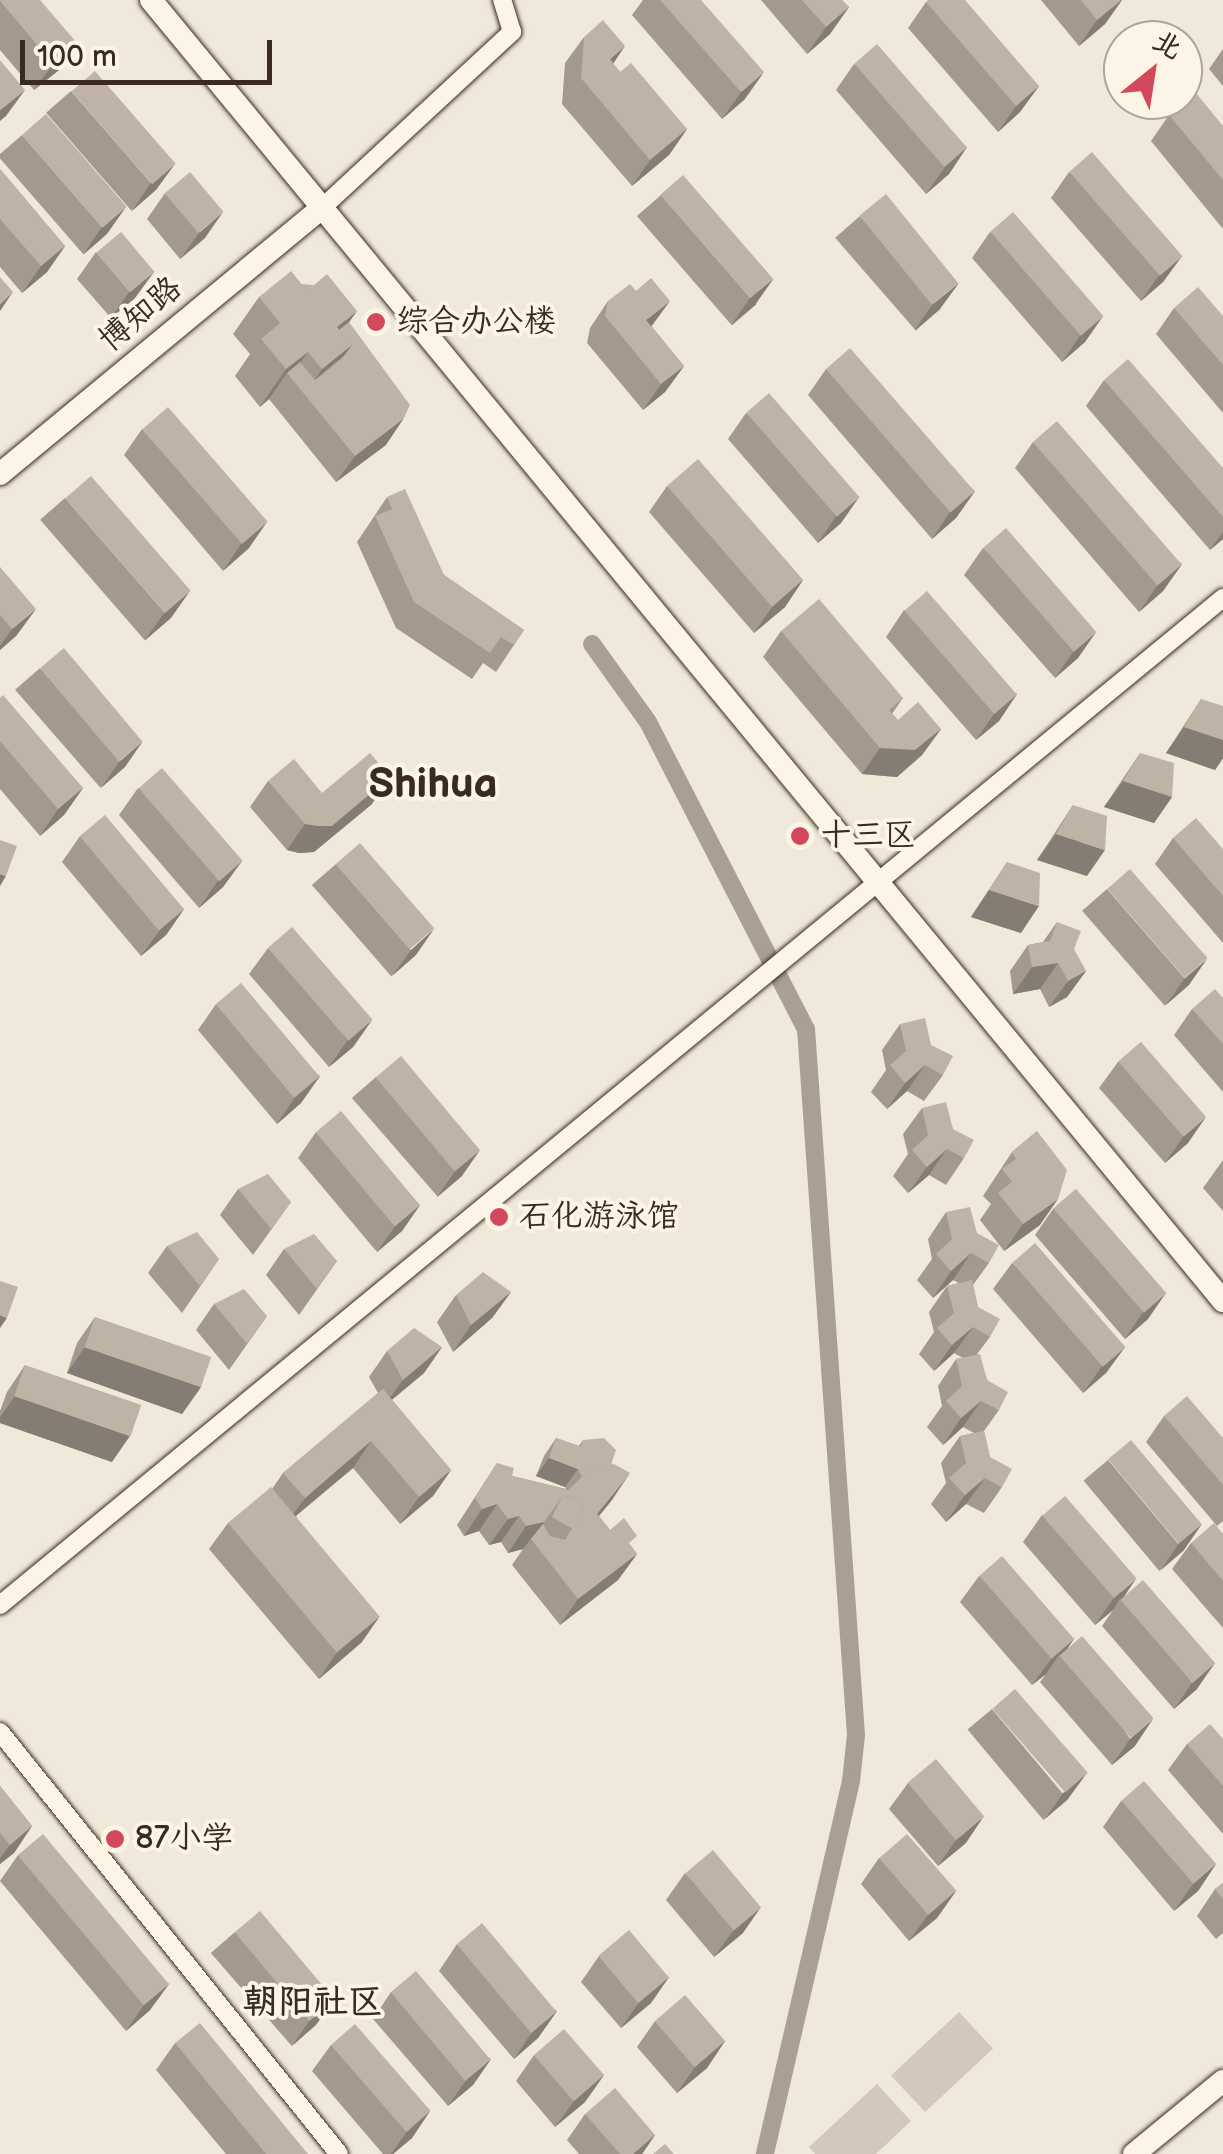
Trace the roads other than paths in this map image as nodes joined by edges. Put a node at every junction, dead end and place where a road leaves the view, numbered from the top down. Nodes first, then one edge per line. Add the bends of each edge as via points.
1 (151, 0) edge
2 (502, 0) edge
3 (323, 207) junction
4 (0, 474) edge
5 (1223, 598) edge
6 (879, 883) junction
7 (1223, 1302) edge
8 (0, 1604) edge
9 (0, 1732) edge
10 (1223, 2081) edge
11 (338, 2154) edge
12 (1134, 2154) edge

1 - 3 street
2 - 3 street via 512,32
3 - 4 street, 博知路
3 - 6 street
5 - 6 street
6 - 7 street
6 - 8 street via 399,1270
9 - 11 street
10 - 12 street

